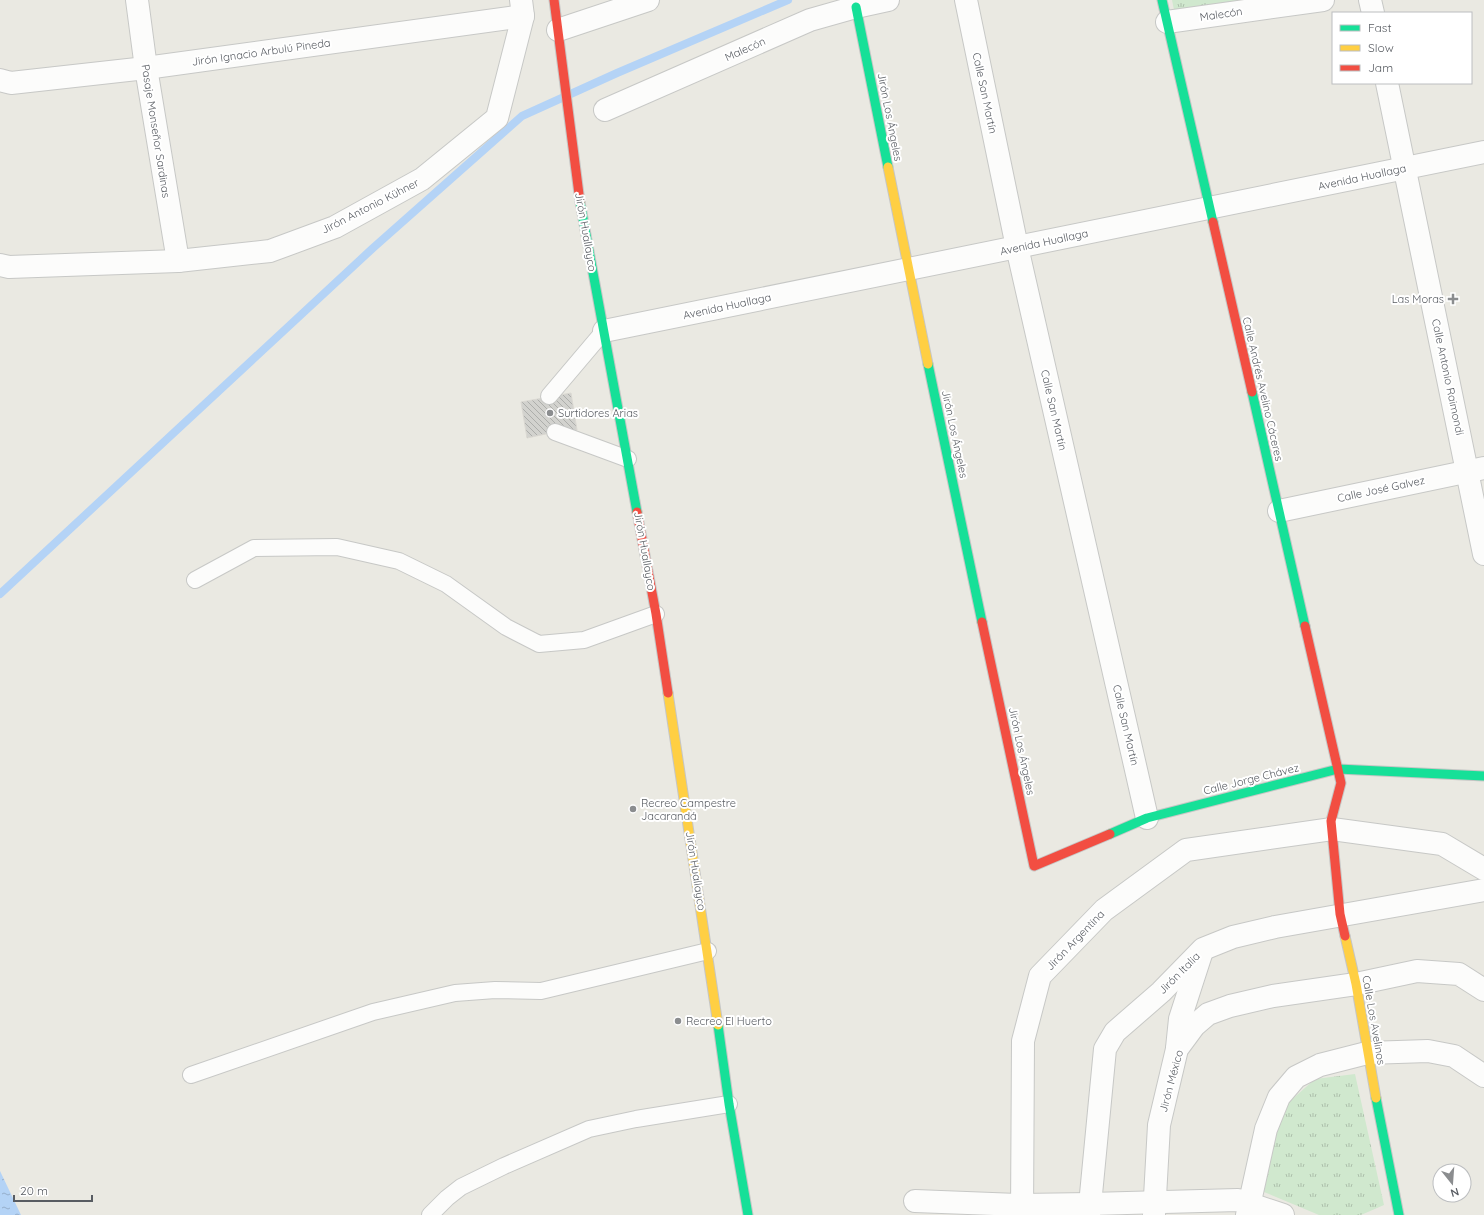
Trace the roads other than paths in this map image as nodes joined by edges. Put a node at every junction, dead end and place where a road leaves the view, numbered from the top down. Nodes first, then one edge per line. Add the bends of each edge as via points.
1 (137, 0) edge
2 (554, 0) edge
3 (648, 0) edge
4 (888, 0) edge
5 (966, 0) edge
6 (1162, 0) edge
7 (1323, 0) edge
8 (1370, 0) edge
9 (856, 7) junction
10 (522, 8) edge
11 (1373, 12) edge
12 (1167, 22) junction
13 (559, 38) junction
14 (146, 68) junction
15 (0, 80) edge
16 (1387, 84) edge
17 (605, 110) dead end
18 (1484, 152) edge
19 (1405, 168) junction
20 (1209, 208) junction
21 (1017, 247) junction
22 (178, 261) junction
23 (0, 265) edge
24 (908, 269) junction
25 (604, 331) junction
26 (549, 396) dead end
27 (555, 432) dead end
28 (628, 459) junction
29 (1476, 470) edge
30 (1279, 511) junction
31 (1484, 554) edge
32 (195, 580) dead end
33 (656, 614) junction
34 (1338, 769) junction
35 (1484, 776) edge
36 (1147, 818) junction
37 (1331, 825) junction
38 (1034, 866) joint
39 (1484, 869) edge
40 (1484, 890) edge
41 (1340, 914) junction
42 (1203, 949) junction
43 (708, 951) junction
44 (1356, 984) junction
45 (1484, 989) edge
46 (1177, 1049) junction
47 (1367, 1053) junction
48 (191, 1075) dead end
49 (1484, 1076) edge
50 (728, 1104) junction
51 (915, 1201) dead end
52 (1154, 1209) edge
53 (1021, 1210) edge
54 (1090, 1210) edge
55 (1249, 1210) edge
56 (430, 1215) edge
57 (748, 1215) edge
58 (1283, 1215) edge
59 (1399, 1215) edge

1 - 14 street, Pasaje Monseñor Sardinas
2 - 13 street, Jirón Huallayco
3 - 13 street
4 - 9 street, Malecón
5 - 21 street, Calle San Martín
6 - 12 street, Calle Andrés Avelino Cáceres
7 - 12 street, Malecón
8 - 11 street
9 - 17 street, Malecón via 810,20
9 - 24 street, Jirón Los Ángeles
10 - 14 street, Jirón Ignacio Arbulú Pineda
10 - 22 street, Jirón Antonio Kühner via 497,118 422,178 335,227 270,251
12 - 20 street, Calle Andrés Avelino Cáceres
13 - 25 street, Jirón Huallayco via 581,207
14 - 15 street, Jirón Ignacio Arbulú Pineda via 11,83
14 - 22 street, Pasaje Monseñor Sardinas
16 - 19 street, Calle Antonio Raimondi
18 - 19 street, Avenida Huallaga
19 - 20 street, Avenida Huallaga
19 - 29 street, Calle Antonio Raimondi
20 - 21 street, Avenida Huallaga
20 - 30 street, Calle Andrés Avelino Cáceres
21 - 24 street, Avenida Huallaga
21 - 36 street, Calle San Martín
22 - 23 street, Jirón Antonio Kühner via 9,267
24 - 25 street, Avenida Huallaga
24 - 38 street, Jirón Los Ángeles
25 - 26 lane
25 - 28 street, Jirón Huallayco
27 - 28 lane
28 - 33 street, Jirón Huallayco
29 - 30 street, Calle José Galvez
29 - 31 street, Calle Antonio Raimondi
30 - 34 street, Calle Andrés Avelino Cáceres
32 - 33 lane via 254,548 337,547 399,561 446,584 506,627 539,644 584,640
33 - 43 street, Jirón Huallayco
34 - 35 street, Calle Jorge Chávez
34 - 36 street, Calle Jorge Chávez
34 - 37 street, Calle Andrés Avelino Cáceres via 1341,783
36 - 38 street, Calle Jorge Chávez
37 - 39 street, Jirón Argentina via 1442,844
37 - 41 street, Calle Los Avelinos
37 - 53 street, Jirón Argentina via 1186,850 1104,910 1040,976 1023,1041
40 - 41 street, Jirón Italia
41 - 42 street, Jirón Italia via 1233,937
41 - 44 street, Calle Los Avelinos
42 - 46 street via 1180,1019
42 - 54 street, Jirón Italia via 1161,992 1115,1032 1105,1048
43 - 48 lane via 541,990 455,992 374,1012
43 - 50 street, Jirón Huallayco
44 - 45 street, Jirón México via 1417,971 1459,974
44 - 46 street, Jirón México via 1273,996 1230,1006 1208,1014 1194,1026
44 - 47 street, Calle Los Avelinos
46 - 52 street, Jirón México via 1159,1125
47 - 49 street via 1428,1051 1454,1056
47 - 55 street via 1320,1065 1296,1077 1279,1097 1266,1129
47 - 59 street, Calle Los Avelinos
50 - 56 lane via 589,1129 461,1187
50 - 57 street, Jirón Huallayco
51 - 53 street
52 - 54 street
52 - 55 street via 1238,1200
53 - 54 street
55 - 58 street

